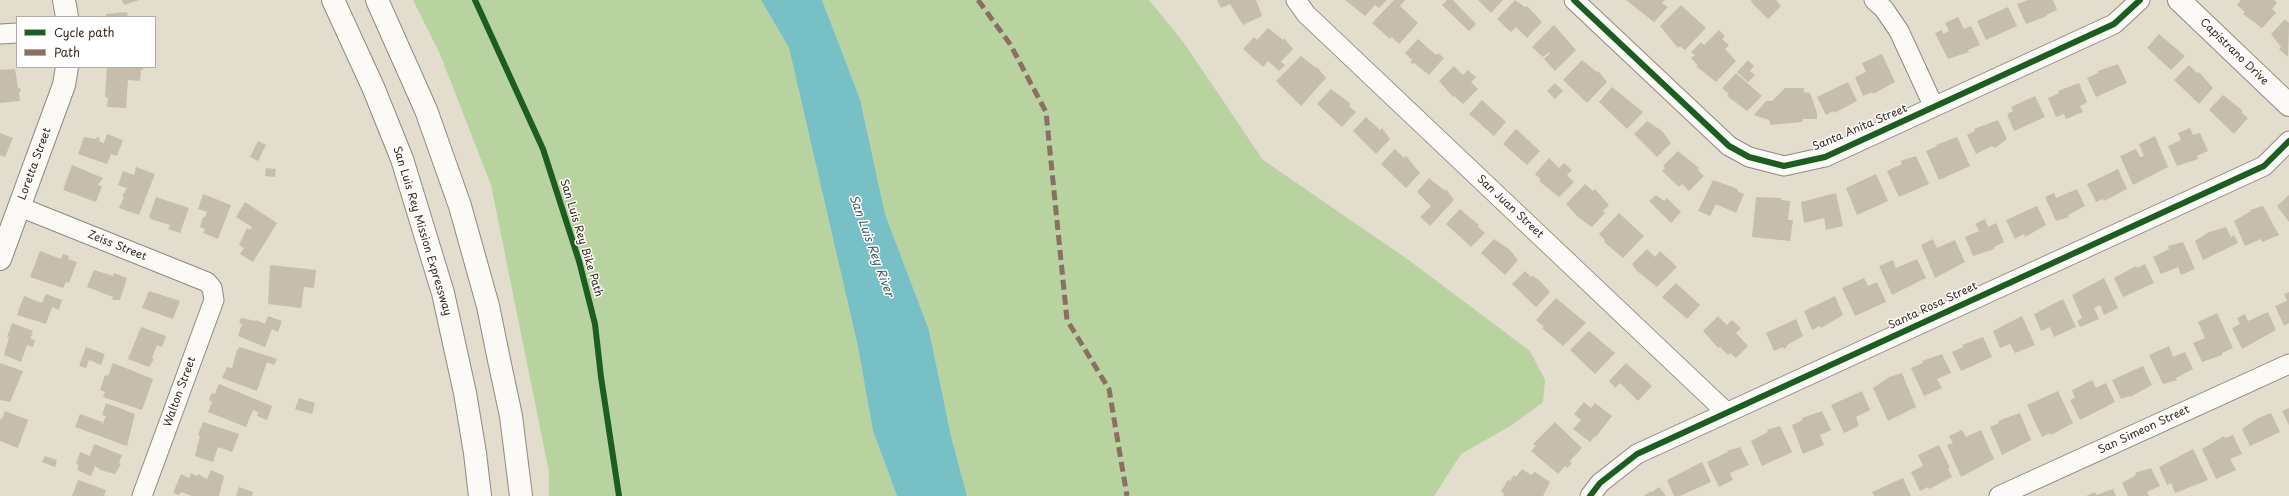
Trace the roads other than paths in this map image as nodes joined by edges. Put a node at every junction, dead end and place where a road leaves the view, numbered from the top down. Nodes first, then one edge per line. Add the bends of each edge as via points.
1 (64, 0) edge
2 (333, 0) edge
3 (378, 0) edge
4 (1296, 0) edge
5 (1574, 0) edge
6 (1874, 0) edge
7 (2140, 0) edge
8 (2179, 0) edge
9 (67, 16) edge
10 (16, 33) edge
11 (0, 34) edge
12 (67, 68) edge
13 (2289, 105) edge
14 (1934, 108) junction
15 (2289, 141) edge
16 (20, 207) junction
17 (0, 259) edge
18 (212, 288) joint
19 (2289, 364) edge
20 (1726, 412) junction
21 (142, 496) edge
22 (480, 496) edge
23 (521, 496) edge
24 (1590, 496) edge
25 (2000, 496) edge

1 - 9 main road
2 - 22 main road, San Luis Rey Mission Expressway via 373,87 402,159 443,293 465,393
3 - 23 main road via 426,110 460,206 496,344 511,416
4 - 20 street, San Juan Street via 1306,14
5 - 14 street, Santa Anita Street via 1729,146 1749,157 1784,166 1824,156
6 - 14 street via 1884,9 1899,31
7 - 14 street, Santa Anita Street via 2114,24
8 - 13 main road, Capistrano Drive
10 - 11 street
12 - 16 main road, Loretta Street via 64,85
15 - 20 street, Santa Rosa Street via 2264,166
16 - 17 main road, Loretta Street
16 - 18 street, Zeiss Street via 207,282
18 - 21 street, Walton Street via 214,300
19 - 25 street, San Simeon Street
20 - 24 street, Santa Rosa Street via 1637,454 1600,483

